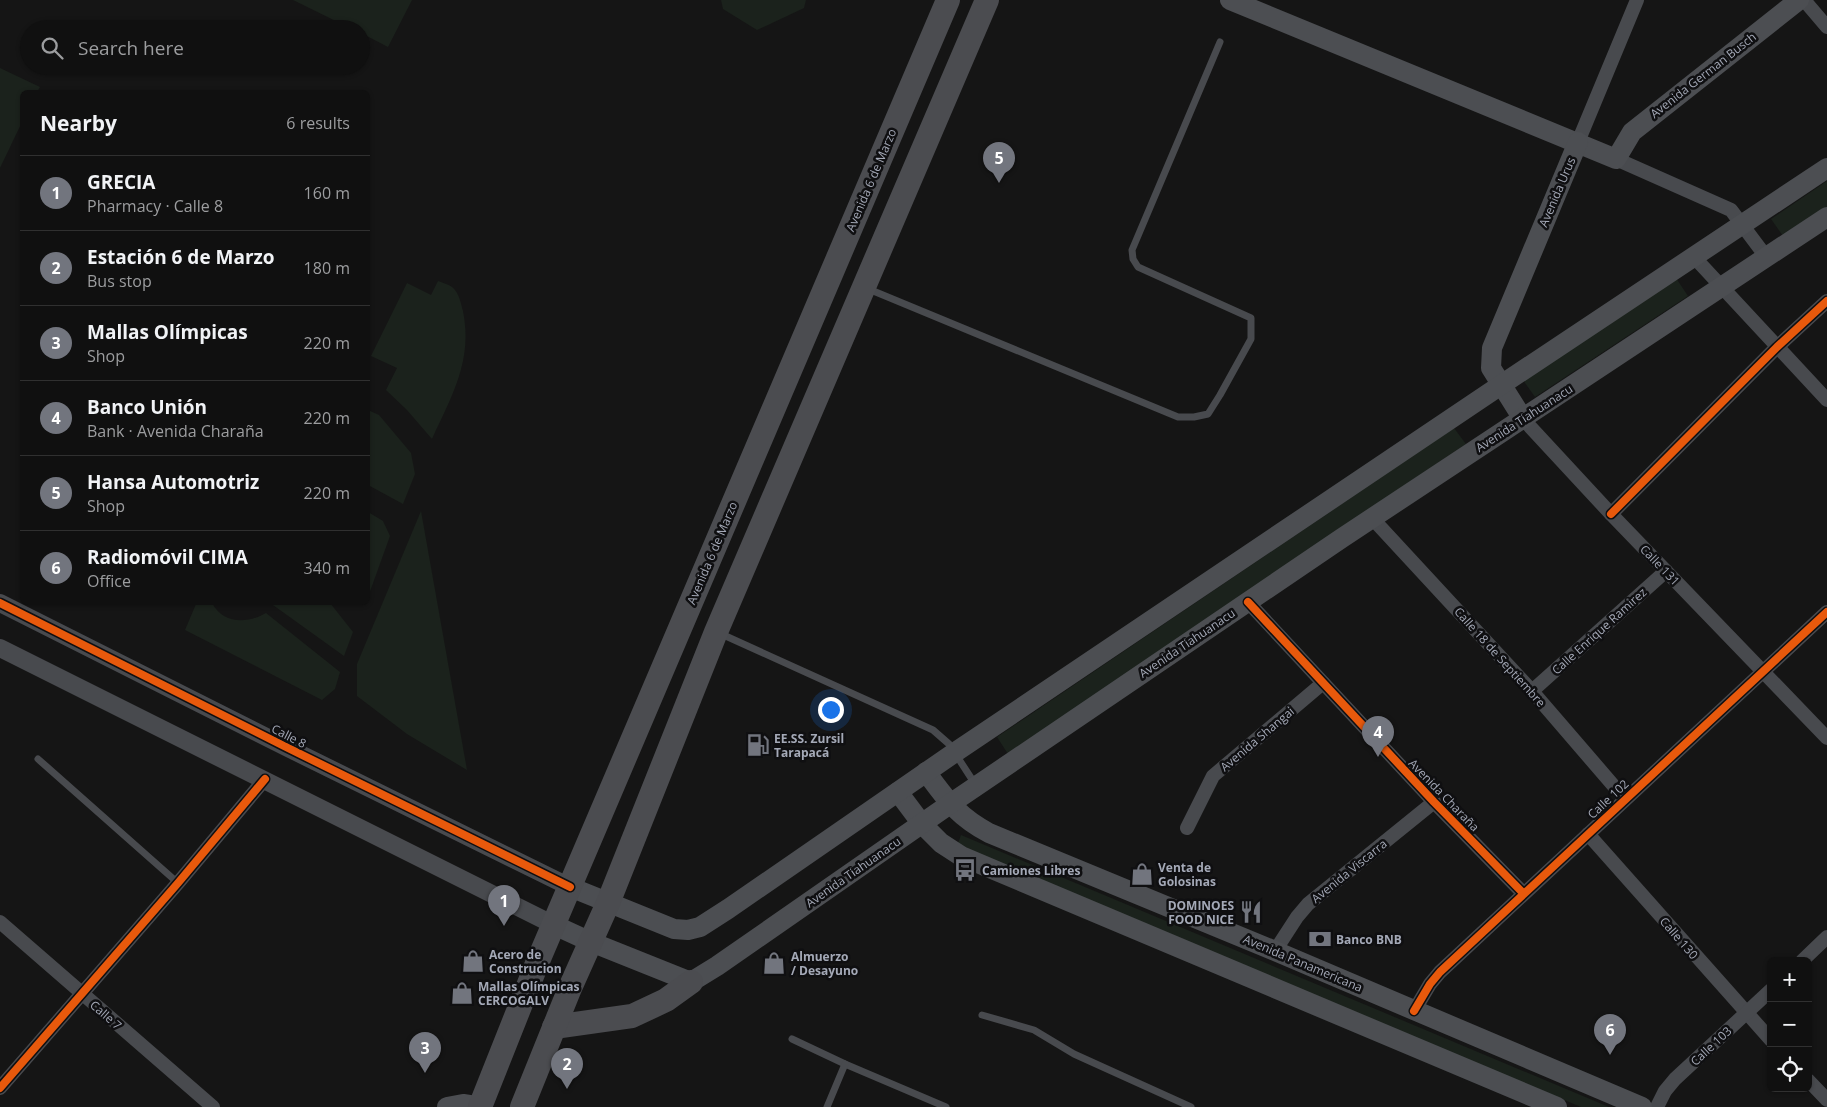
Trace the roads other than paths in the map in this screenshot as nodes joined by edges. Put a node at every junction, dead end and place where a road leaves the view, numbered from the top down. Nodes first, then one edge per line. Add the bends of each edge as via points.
1 (948, 0) edge
2 (987, 0) edge
3 (1230, 0) edge
4 (1637, 0) edge
5 (1799, 0) edge
6 (1804, 0) edge
7 (1827, 27) edge
8 (1220, 42) dead end
9 (1578, 142) junction
10 (1616, 158) junction
11 (1827, 168) edge
12 (1827, 217) edge
13 (1743, 224) junction
14 (1694, 257) junction
15 (1767, 258) junction
16 (864, 287) junction
17 (1722, 288) junction
18 (1827, 301) edge
19 (1777, 347) junction
20 (1501, 385) junction
21 (1827, 400) edge
22 (1523, 419) junction
23 (1611, 514) junction
24 (1372, 518) junction
25 (1666, 571) junction
26 (1248, 602) junction
27 (0, 603) edge
28 (1827, 612) edge
29 (716, 632) junction
30 (0, 648) edge
31 (1763, 671) junction
32 (1322, 683) junction
33 (1532, 691) junction
34 (1827, 738) edge
35 (954, 753) junction
36 (38, 759) dead end
37 (926, 772) junction
38 (265, 780) junction
39 (976, 786) junction
40 (898, 792) junction
41 (1625, 799) junction
42 (1434, 802) junction
43 (950, 804) junction
44 (922, 824) junction
45 (1187, 828) dead end
46 (1588, 834) junction
47 (178, 883) junction
48 (570, 887) junction
49 (1523, 893) junction
50 (608, 902) junction
51 (0, 922) edge
52 (554, 924) junction
53 (1827, 937) edge
54 (591, 942) junction
55 (1275, 951) junction
56 (1806, 957) edge
57 (691, 982) junction
58 (82, 994) junction
59 (1767, 994) edge
60 (1414, 1011) junction
61 (1746, 1014) junction
62 (982, 1015) dead end
63 (554, 1027) junction
64 (1767, 1036) edge
65 (792, 1039) dead end
66 (845, 1064) junction
67 (1812, 1084) edge
68 (0, 1088) edge
69 (1827, 1100) edge
70 (213, 1107) edge
71 (447, 1107) edge
72 (481, 1107) edge
73 (522, 1107) edge
74 (827, 1107) edge
75 (946, 1107) edge
76 (1191, 1107) edge
77 (1557, 1107) edge
78 (1642, 1107) edge
79 (1657, 1107) edge

1 - 48 highway, Avenida 6 de Marzo
2 - 16 highway
3 - 9 main road
4 - 9 street, Avenida Urus
5 - 10 main road, Avenida German Busch via 1632,132
6 - 7 street
8 - 16 lane via 1132,250 1138,266 1251,318 1251,339 1208,414 1178,417
9 - 10 main road
9 - 20 main road, Avenida Urus via 1492,348 1491,368
10 - 13 street via 1731,210
11 - 13 main road
12 - 15 main road, Avenida Tiahuanacu
13 - 14 main road
13 - 15 street
14 - 17 street
14 - 20 main road
15 - 17 main road, Avenida Tiahuanacu
16 - 29 highway
17 - 19 street
17 - 22 main road, Avenida Tiahuanacu
18 - 19 street
19 - 21 street
19 - 23 street
20 - 22 main road, Calle 131
20 - 35 main road
22 - 23 street, Calle 131
22 - 24 main road, Avenida Tiahuanacu
23 - 25 street, Calle 131
24 - 26 main road, Avenida Tiahuanacu
24 - 33 street, Calle 18 de Septiembre
25 - 31 street, Calle 131
25 - 33 street, Calle Enrique Ramirez
26 - 32 street, Avenida Charaña
26 - 39 main road, Avenida Tiahuanacu
27 - 48 street, Calle 8
28 - 31 street, Calle 102
29 - 35 lane via 933,730
29 - 50 highway
30 - 38 street
31 - 34 street, Calle 131
31 - 41 street, Calle 102
32 - 42 street, Avenida Charaña
32 - 45 street, Avenida Shangai via 1213,776
33 - 41 street, Calle 18 de Septiembre
35 - 37 main road
35 - 39 lane
36 - 47 lane
37 - 40 main road
37 - 43 main road, Avenida Panamericana
38 - 47 street
38 - 52 street
39 - 43 main road, Avenida Tiahuanacu
40 - 44 main road
40 - 50 main road via 700,927 674,929
41 - 46 street, Calle 102
42 - 49 street, Avenida Charaña
42 - 55 street, Avenida Viscarra via 1308,904
43 - 44 main road, Avenida Tiahuanacu
43 - 55 main road, Avenida Panamericana via 959,814 989,833
44 - 57 main road, Avenida Tiahuanacu
44 - 77 main road via 941,843 961,856
46 - 49 street, Calle 102
46 - 61 street, Calle 130
47 - 58 street
48 - 50 main road, Calle 8
48 - 52 highway, Avenida 6 de Marzo
49 - 60 street, Calle 102 via 1440,972
50 - 54 highway
51 - 58 street, Calle 7
52 - 54 main road
52 - 72 highway, Avenida 6 de Marzo
53 - 56 street
54 - 57 main road
54 - 63 highway
55 - 60 main road, Avenida Panamericana
57 - 63 highway via 666,1000 632,1016
58 - 68 street
58 - 70 street, Calle 7
59 - 61 street, Calle 103
60 - 78 main road, Avenida Panamericana
61 - 64 street, Calle 130
61 - 79 street, Calle 103 via 1675,1079
62 - 76 lane via 1034,1030 1074,1054
63 - 73 highway
65 - 66 lane
66 - 74 lane
66 - 75 lane
67 - 69 street
71 - 72 main road via 463,1104

